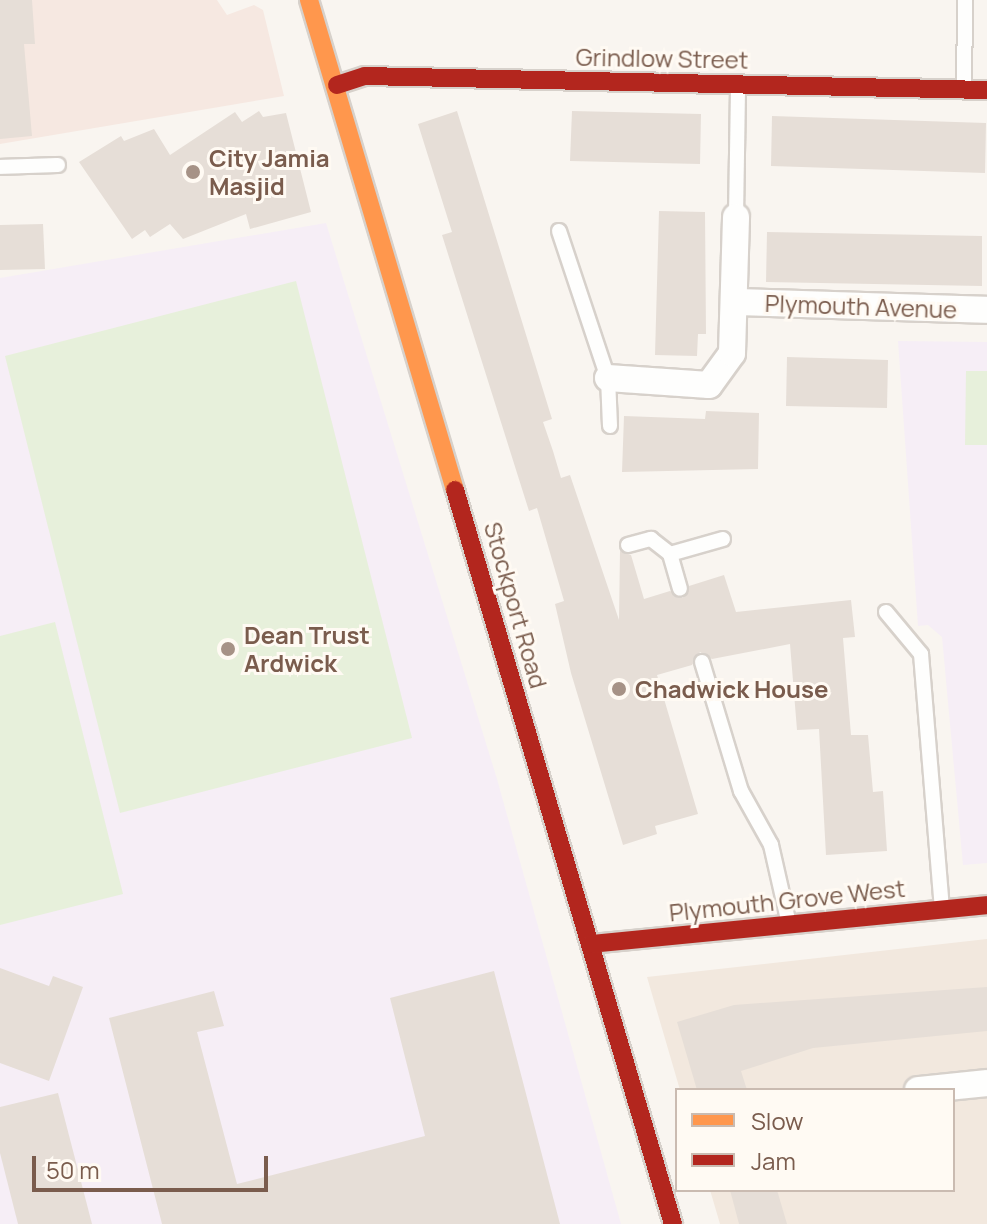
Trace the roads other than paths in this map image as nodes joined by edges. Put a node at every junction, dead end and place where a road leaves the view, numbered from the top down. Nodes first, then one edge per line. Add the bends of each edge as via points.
1 (309, 0) edge
2 (965, 0) edge
3 (738, 84) junction
4 (337, 85) junction
5 (964, 90) junction
6 (987, 90) edge
7 (58, 165) dead end
8 (0, 167) edge
9 (736, 217) joint
10 (559, 231) dead end
11 (735, 302) junction
12 (987, 310) edge
13 (608, 378) junction
14 (610, 426) dead end
15 (723, 539) dead end
16 (628, 545) dead end
17 (670, 554) junction
18 (680, 589) dead end
19 (886, 612) dead end
20 (702, 662) dead end
21 (987, 905) edge
22 (942, 909) junction
23 (789, 924) junction
24 (591, 944) junction
25 (987, 1083) edge
26 (938, 1088) edge
27 (673, 1224) edge

1 - 4 main road, Stockport Road
2 - 5 lane
3 - 4 main road, Grindlow Street via 365,76
3 - 5 main road, Grindlow Street
3 - 9 lane
4 - 24 main road, Stockport Road
5 - 6 main road, Grindlow Street
7 - 8 lane
9 - 11 street, Plymouth Avenue
10 - 13 lane
11 - 12 street, Plymouth Avenue
11 - 13 street, Plymouth Avenue via 732,353 709,385
13 - 14 lane
15 - 17 lane
16 - 17 lane via 651,539
17 - 18 lane
19 - 22 lane via 921,654
20 - 23 lane via 741,791 771,845
21 - 22 main road, Plymouth Grove West
22 - 23 main road, Plymouth Grove West
23 - 24 main road, Plymouth Grove West
24 - 27 main road, Stockport Road
25 - 26 street

